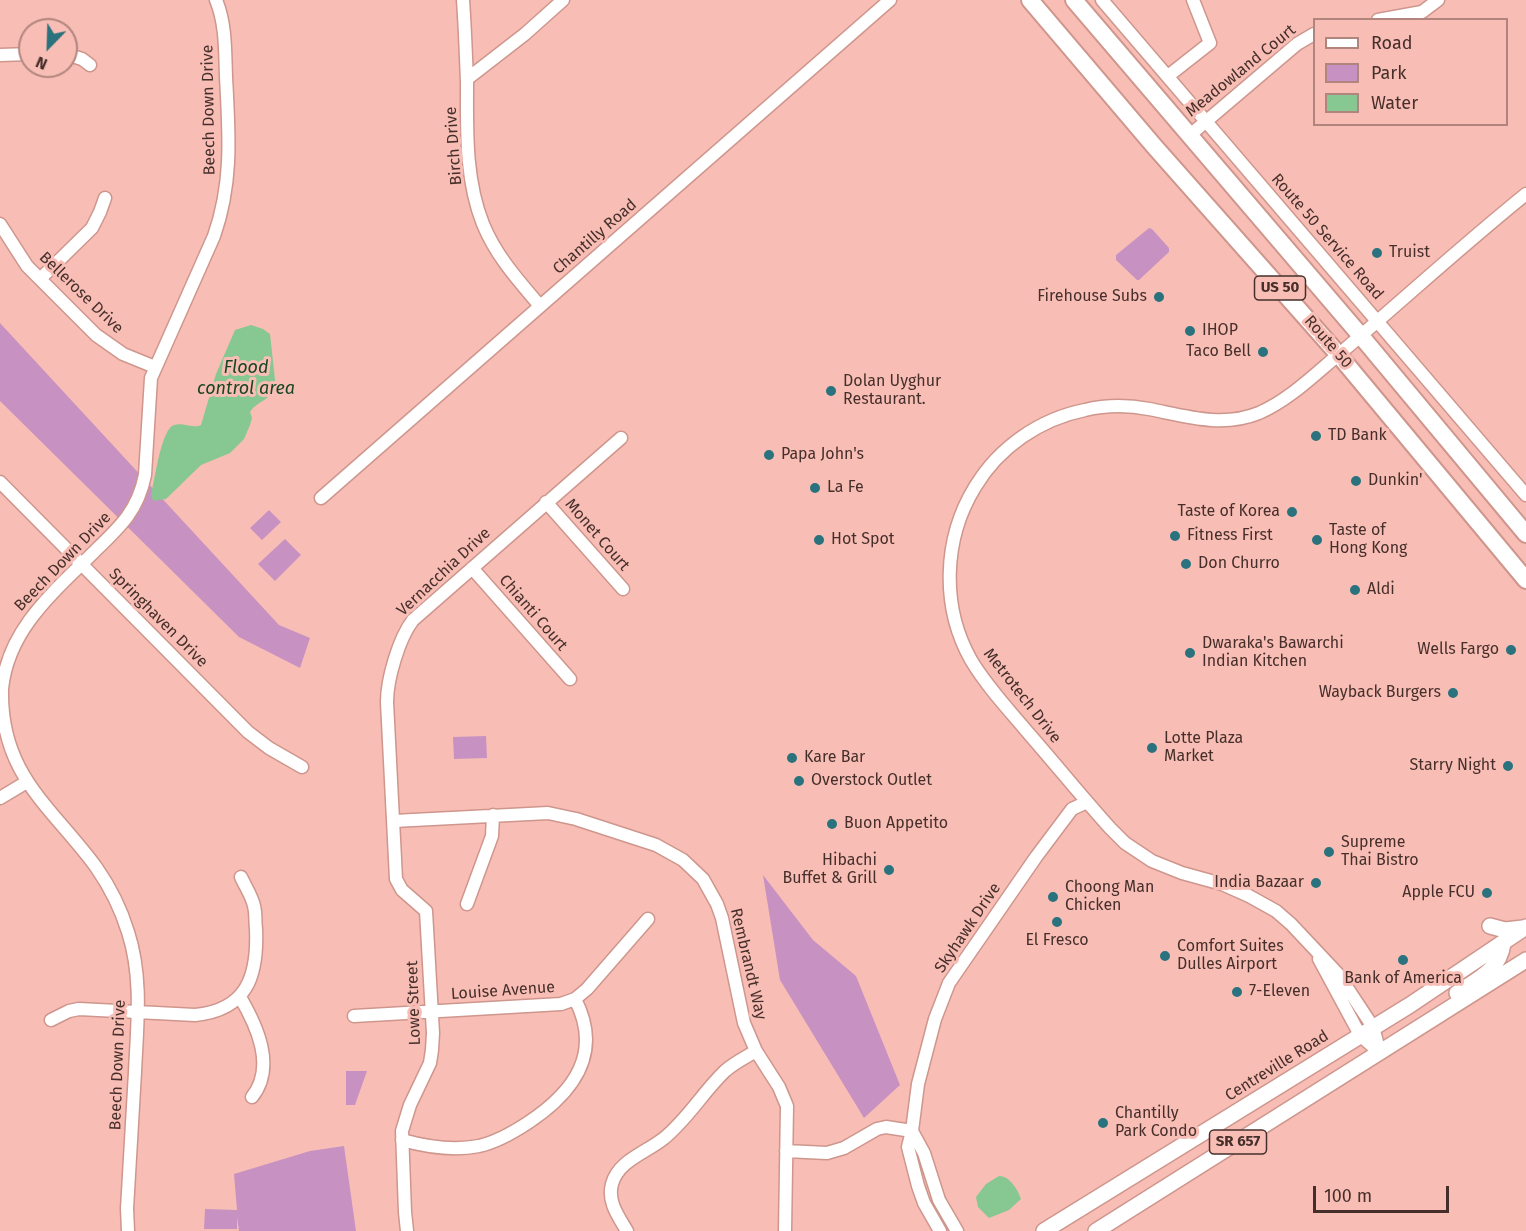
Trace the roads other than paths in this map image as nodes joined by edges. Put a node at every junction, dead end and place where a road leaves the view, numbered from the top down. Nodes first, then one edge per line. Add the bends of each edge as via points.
1 (216, 0) edge
2 (463, 0) edge
3 (563, 0) edge
4 (890, 0) edge
5 (1030, 0) edge
6 (1074, 0) edge
7 (1102, 0) edge
8 (1438, 0) edge
9 (1192, 3) edge
10 (1389, 18) edge
11 (1313, 34) edge
12 (18, 54) edge
13 (0, 55) edge
14 (78, 58) edge
15 (90, 64) dead end
16 (1168, 76) junction
17 (467, 79) junction
18 (1206, 122) junction
19 (1190, 135) junction
20 (1526, 194) edge
21 (105, 198) dead end
22 (0, 224) edge
23 (40, 279) junction
24 (540, 306) junction
25 (1378, 321) junction
26 (1360, 336) junction
27 (1338, 354) junction
28 (155, 367) junction
29 (621, 438) dead end
30 (0, 482) edge
31 (1526, 495) edge
32 (321, 498) dead end
33 (546, 502) junction
34 (1526, 534) edge
35 (82, 564) junction
36 (472, 568) junction
37 (1526, 580) edge
38 (623, 589) dead end
39 (570, 680) dead end
40 (302, 767) dead end
41 (25, 783) junction
42 (0, 798) edge
43 (1087, 802) junction
44 (493, 815) junction
45 (394, 821) junction
46 (241, 877) dead end
47 (467, 904) dead end
48 (426, 911) joint
49 (648, 919) dead end
50 (1490, 926) dead end
51 (1526, 927) edge
52 (1503, 944) junction
53 (1526, 960) edge
54 (240, 997) junction
55 (575, 999) junction
56 (138, 1012) junction
57 (431, 1012) junction
58 (1441, 1014) junction
59 (354, 1016) dead end
60 (51, 1020) dead end
61 (1367, 1031) junction
62 (756, 1051) junction
63 (1380, 1053) junction
64 (252, 1097) dead end
65 (912, 1131) junction
66 (402, 1140) junction
67 (786, 1151) junction
68 (128, 1231) edge
69 (407, 1231) edge
70 (627, 1231) edge
71 (785, 1231) edge
72 (940, 1231) edge
73 (957, 1231) edge
74 (1044, 1231) edge
75 (1096, 1231) edge

1 - 28 street, Beech Down Drive via 223,27 229,144 225,200 214,236
2 - 17 street, Birch Drive
3 - 17 street
4 - 24 street, Chantilly Road
5 - 27 highway, Route 50 / US 50
6 - 19 highway, Route 50 / US 50
7 - 16 street, Route 50 Service Road
8 - 10 street via 1422,12
9 - 16 street via 1210,43
11 - 18 street, Meadowland Court
12 - 13 street
14 - 15 street
16 - 18 street, Route 50 Service Road
17 - 24 street, Birch Drive via 467,152 482,223 509,270
18 - 19 street, Meadowland Court
18 - 25 street, Route 50 Service Road
19 - 26 highway, Route 50 / US 50
20 - 25 street, Metrotech Drive
21 - 23 street via 92,228
22 - 23 street, Bellerose Drive
23 - 28 street, Bellerose Drive via 106,344
24 - 32 street, Chantilly Road
25 - 26 street, Metrotech Drive
25 - 31 street, Route 50 Service Road
26 - 27 street, Metrotech Drive
26 - 34 highway, Route 50 / US 50
27 - 37 highway, Route 50 / US 50
27 - 43 street, Metrotech Drive via 1288,396 1255,415 1205,420 1121,406 1056,418 1010,446 974,488 961,514 950,556 950,593 958,630 970,658 988,684
28 - 35 street, Beech Down Drive via 150,383 145,476 139,497 129,517
29 - 33 street, Vernacchia Drive
30 - 35 street, Springhaven Drive
33 - 36 street, Vernacchia Drive
33 - 38 street, Monet Court
35 - 40 street, Springhaven Drive via 248,732
35 - 41 street, Beech Down Drive via 33,614 14,644 6,666 1,696 3,727 13,763
36 - 39 street, Chianti Court
36 - 45 street, Vernacchia Drive via 409,625 388,683
41 - 42 street
41 - 56 street, Beech Down Drive via 96,868 115,900 134,953
43 - 61 street, Metrotech Drive via 1117,836 1143,855 1182,873 1222,884 1276,911 1338,974
43 - 65 street, Skyhawk Drive via 1072,808 949,983 926,1052
44 - 45 street, Rembrandt Way
44 - 47 street via 492,836
44 - 62 street, Rembrandt Way via 548,813 576,819 659,846 694,870 710,890 722,918 744,1023
45 - 48 street, Vernacchia Drive via 396,879 402,891
46 - 54 street via 254,905 257,948 253,972
48 - 57 street, Lowe Street
49 - 55 street, Louise Avenue
50 - 51 main road via 1499,930
51 - 52 main road, Centreville Road / SR 657
52 - 58 main road via 1497,964 1455,994
52 - 61 main road, Centreville Road / SR 657
53 - 58 main road, SR 657
54 - 56 street via 225,1008 203,1015
54 - 64 street via 253,1018 262,1048 261,1082
55 - 57 street, Louise Avenue via 545,1006
55 - 66 street via 585,1024 586,1052 576,1079 548,1108 515,1131 482,1145 448,1148
56 - 60 street via 79,1009
56 - 68 street, Beech Down Drive
57 - 59 street, Louise Avenue
57 - 66 street, Lowe Street via 430,1063 405,1118
58 - 63 main road, SR 657
61 - 63 street, Metrotech Drive
61 - 74 main road, Centreville Road / SR 657
62 - 67 street, Rembrandt Way via 787,1106
62 - 70 street via 723,1073 665,1138 618,1172 610,1194
63 - 75 main road, SR 657
65 - 67 street via 886,1126 827,1153
65 - 72 street, Skyhawk Drive via 908,1147 912,1171
65 - 73 street via 924,1153 939,1200
66 - 69 street, Lowe Street
67 - 71 street, Rembrandt Way

